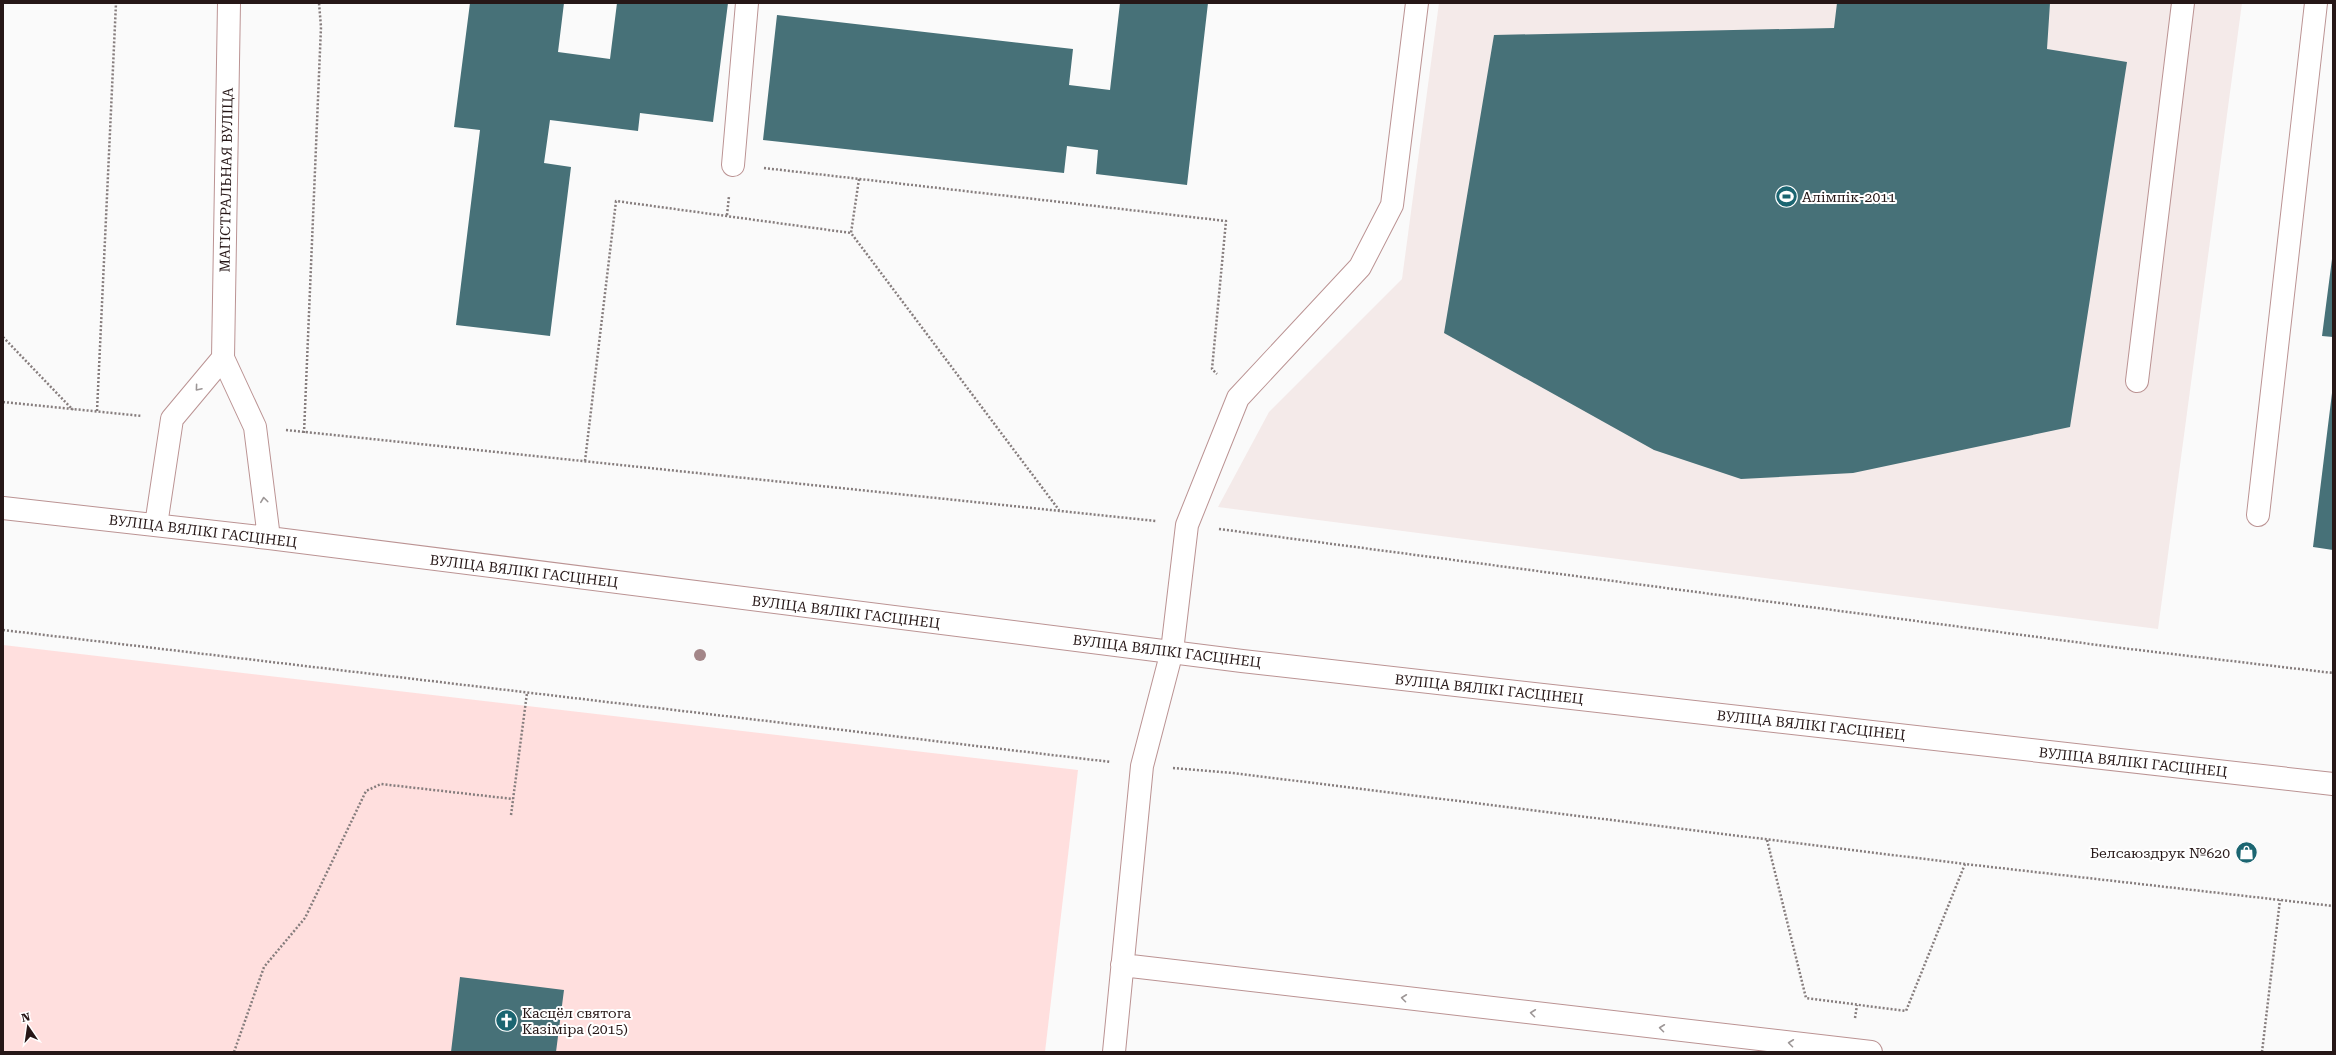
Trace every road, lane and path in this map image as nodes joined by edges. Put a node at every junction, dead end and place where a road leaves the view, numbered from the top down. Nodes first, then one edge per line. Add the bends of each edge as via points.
1 (116, 3) edge
2 (229, 3) edge
3 (319, 3) edge
4 (747, 3) edge
5 (1417, 3) edge
6 (2183, 3) edge
7 (2316, 3) edge
8 (733, 165) junction
9 (859, 179) junction
10 (727, 215) junction
11 (851, 233) junction
12 (3, 337) edge
13 (223, 358) junction
14 (2136, 381) dead end
15 (1238, 398) junction
16 (73, 410) dead end
17 (96, 411) dead end
18 (304, 432) dead end
19 (585, 462) dead end
20 (3, 508) edge
21 (1059, 510) dead end
22 (2258, 515) dead end
23 (156, 525) junction
24 (269, 538) junction
25 (1172, 651) junction
26 (527, 693) dead end
27 (2333, 784) edge
28 (513, 799) junction
29 (511, 815) dead end
30 (1768, 840) dead end
31 (1965, 864) dead end
32 (2280, 900) dead end
33 (1122, 965) junction
34 (234, 1052) edge
35 (1114, 1052) edge
36 (1871, 1052) edge
37 (2262, 1052) edge

1 - 17 path
2 - 13 main road, МАГІСТРАЛЬНАЯ ВУЛІЦА
3 - 18 path via 321,27
4 - 8 main road
5 - 15 main road via 1392,204 1360,267
6 - 14 main road
7 - 22 main road
8 - 9 path
8 - 10 path
9 - 11 path
9 - 15 path via 1226,221 1212,369
10 - 11 path
10 - 19 path via 616,201
11 - 21 path
12 - 16 path
13 -> 23 main road via 172,419
24 -> 13 main road via 255,427
15 - 25 main road via 1187,525
20 - 23 main road, ВУЛІЦА ВЯЛІКІ ГАСЦІНЕЦ
23 - 24 main road, ВУЛІЦА ВЯЛІКІ ГАСЦІНЕЦ
24 - 25 main road, ВУЛІЦА ВЯЛІКІ ГАСЦІНЕЦ
25 - 27 main road, ВУЛІЦА ВЯЛІКІ ГАСЦІНЕЦ
25 - 33 main road via 1142,766
26 - 28 path
28 - 29 path
28 - 34 path via 381,784 366,791 305,918 264,967
30 - 31 path via 1806,998 1906,1011
32 - 37 path
33 - 35 main road
36 -> 33 main road

